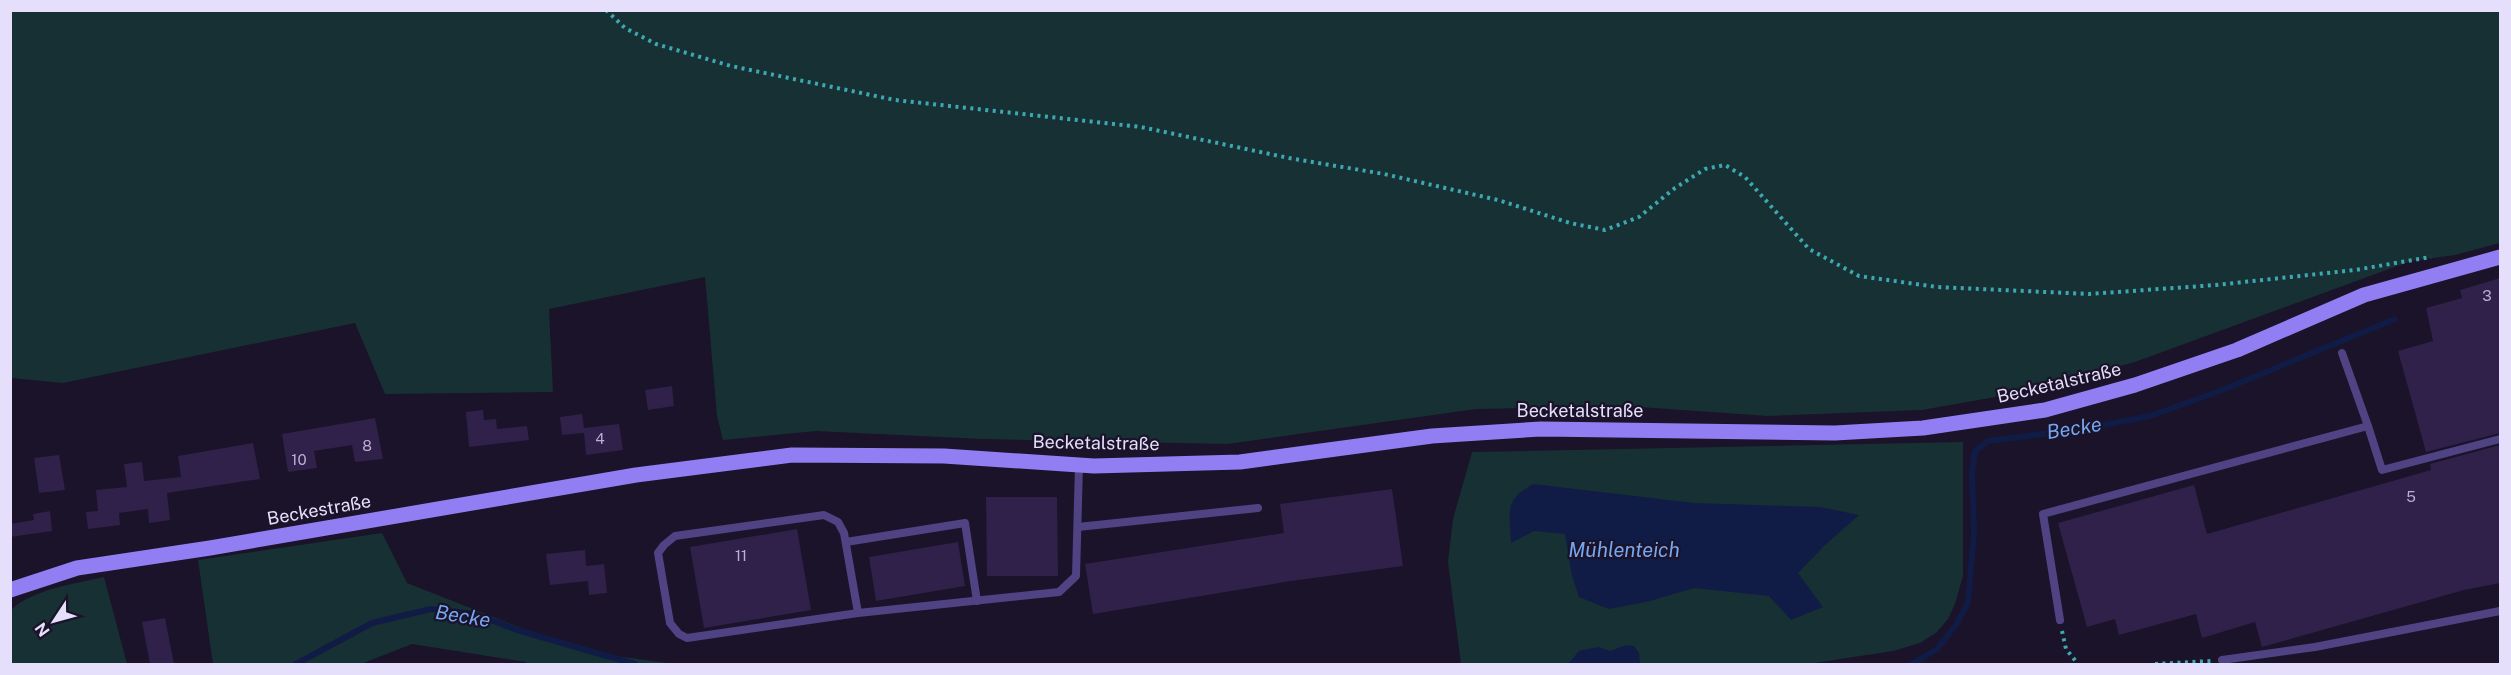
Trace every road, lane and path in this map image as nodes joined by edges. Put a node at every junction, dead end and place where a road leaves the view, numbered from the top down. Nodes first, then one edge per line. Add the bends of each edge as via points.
1 (606, 10) edge
2 (2432, 257) dead end
3 (2500, 257) edge
4 (2342, 353) dead end
5 (2368, 426) junction
6 (2500, 439) edge
7 (1079, 465) junction
8 (636, 475) joint
9 (1258, 508) dead end
10 (1078, 527) junction
11 (846, 542) junction
12 (10, 590) edge
13 (977, 601) junction
14 (2500, 611) edge
15 (858, 613) junction
16 (2060, 620) joint
17 (2222, 660) joint
18 (2078, 664) edge
19 (2155, 664) edge

1 - 2 path via 625,28 656,44 731,66 896,100 1141,127 1384,174 1605,230 1639,218 1705,168 1725,165 1745,177 1809,249 1859,276 1937,287 2124,292 2355,270
3 - 7 main road, Becketalstraße via 2364,295 2237,350 2135,385 2045,410 1923,428 1836,433 1541,429 1432,436 1240,462
4 - 5 lane
5 - 6 lane via 2382,470
5 - 16 lane via 2043,514
7 - 8 main road, Becketalstraße via 944,456 792,455
7 - 10 lane
8 - 12 main road, Beckestraße via 77,568
9 - 10 lane
10 - 13 lane via 1076,576 1059,592
11 - 13 lane via 966,523
11 - 15 lane
11 - 15 lane via 838,522 824,515 675,536 658,553 670,623 687,638
13 - 15 lane
14 - 17 lane via 2315,647
16 - 18 path via 2066,649
17 - 19 path

